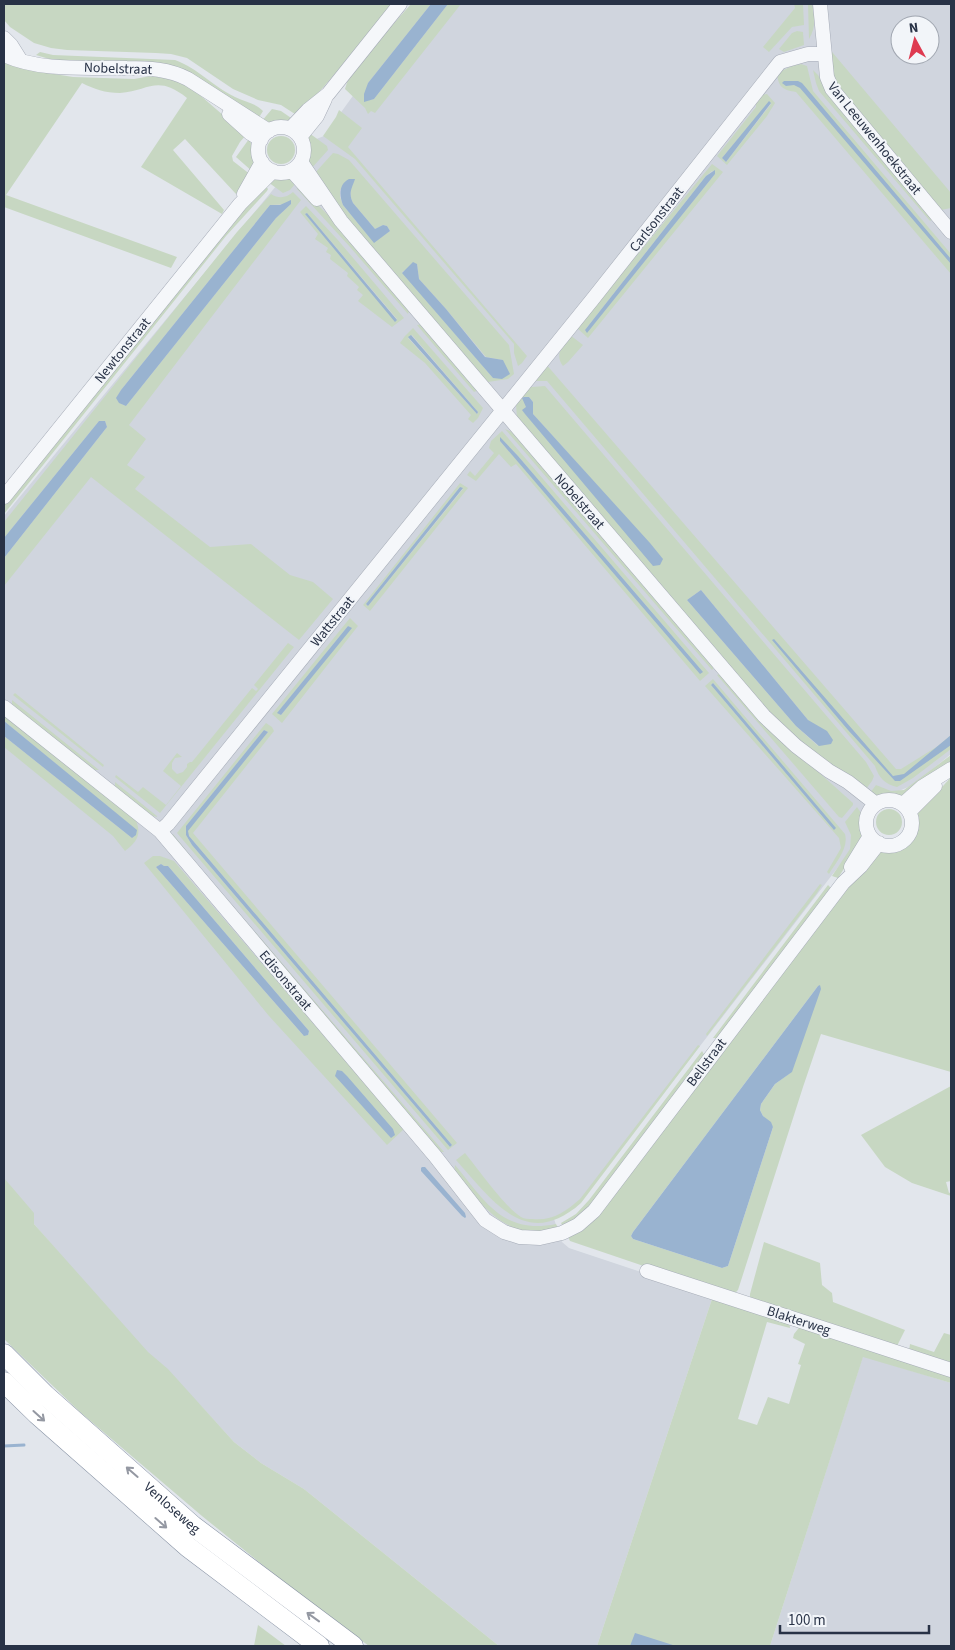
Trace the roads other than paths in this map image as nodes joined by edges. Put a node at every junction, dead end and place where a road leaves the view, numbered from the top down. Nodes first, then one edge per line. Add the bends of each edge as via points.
1 (400, 4) edge
2 (820, 4) edge
3 (4, 38) edge
4 (824, 54) junction
5 (4, 55) edge
6 (21, 61) junction
7 (295, 133) junction
8 (265, 136) junction
9 (262, 162) junction
10 (296, 166) junction
11 (272, 171) junction
12 (240, 204) junction
13 (951, 232) edge
14 (503, 410) junction
15 (4, 497) edge
16 (4, 707) edge
17 (951, 769) edge
18 (872, 808) junction
19 (906, 808) junction
20 (160, 831) junction
21 (874, 840) junction
22 (562, 1233) joint
23 (647, 1271) dead end
24 (4, 1354) edge
25 (951, 1370) edge
26 (4, 1382) edge
27 (319, 1646) edge
28 (353, 1646) edge

1 - 7 street via 328,94 308,110
2 - 4 street, Van Leeuwenhoekstraat
3 - 6 street
4 - 13 street, Van Leeuwenhoekstraat via 832,89
4 - 14 street, Carlsonstraat via 808,54 780,62
5 - 6 street, Nobelstraat
6 - 8 street, Nobelstraat via 51,66 167,71 188,78
7 - 8 street via 279,128
7 - 10 street via 304,151
8 - 9 street via 258,151
9 - 11 street
9 - 12 street, Newtonstraat
10 - 11 street via 282,173
10 - 14 street, Nobelstraat via 321,203 341,221
11 - 12 street, Newtonstraat
12 - 15 street, Newtonstraat
14 - 18 street, Nobelstraat via 764,716 829,771 842,787
14 - 20 street, Wattstraat
16 - 20 street, Edisonstraat
17 - 19 street
18 - 19 street via 890,800
18 - 21 street via 866,824
19 - 21 street via 912,824 903,841 891,846
20 - 22 street, Edisonstraat via 435,1156 485,1220 520,1237 540,1238
21 - 22 street, Bellstraat via 594,1211
23 - 25 street, Blakterweg
28 -> 24 highway, Venloseweg via 193,1526 44,1395
26 -> 27 highway, Venloseweg via 188,1547

